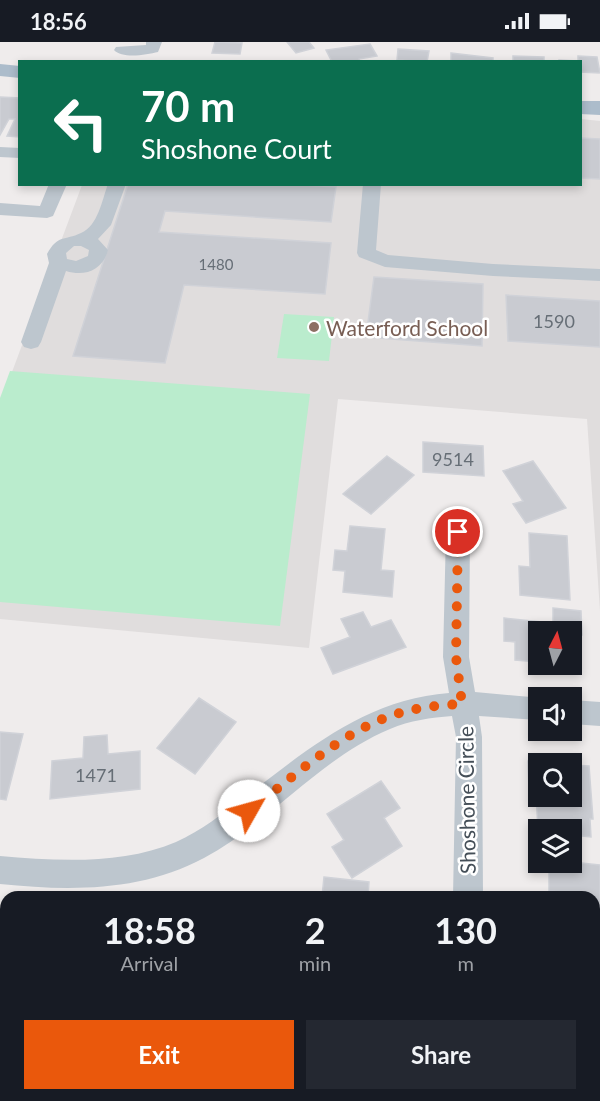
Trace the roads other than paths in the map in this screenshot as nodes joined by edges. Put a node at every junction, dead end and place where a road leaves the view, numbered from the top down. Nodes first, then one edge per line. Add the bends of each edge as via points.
1 (154, 42) edge
2 (123, 51) edge
3 (0, 70) edge
4 (18, 72) edge
5 (582, 106) edge
6 (600, 108) edge
7 (0, 152) edge
8 (18, 153) edge
9 (57, 186) edge
10 (116, 186) edge
11 (372, 186) edge
12 (0, 209) edge
13 (600, 275) edge
14 (31, 342) dead end
15 (458, 532) dead end
16 (462, 704) junction
17 (528, 707) edge
18 (582, 713) edge
19 (600, 714) edge
20 (0, 870) edge
21 (468, 891) edge

1 - 2 street via 152,50
3 - 4 main road
5 - 6 main road
7 - 8 street
9 - 12 street via 47,212
10 - 14 street via 102,225 85,240 99,250 96,260 76,268 59,263
11 - 13 street via 366,253 385,261
15 - 16 street, Shoshone Circle via 456,657
16 - 17 street
16 - 20 street via 402,712 355,733 212,840 167,860 113,872 41,874
16 - 21 street, Shoshone Circle via 469,738
18 - 19 street

